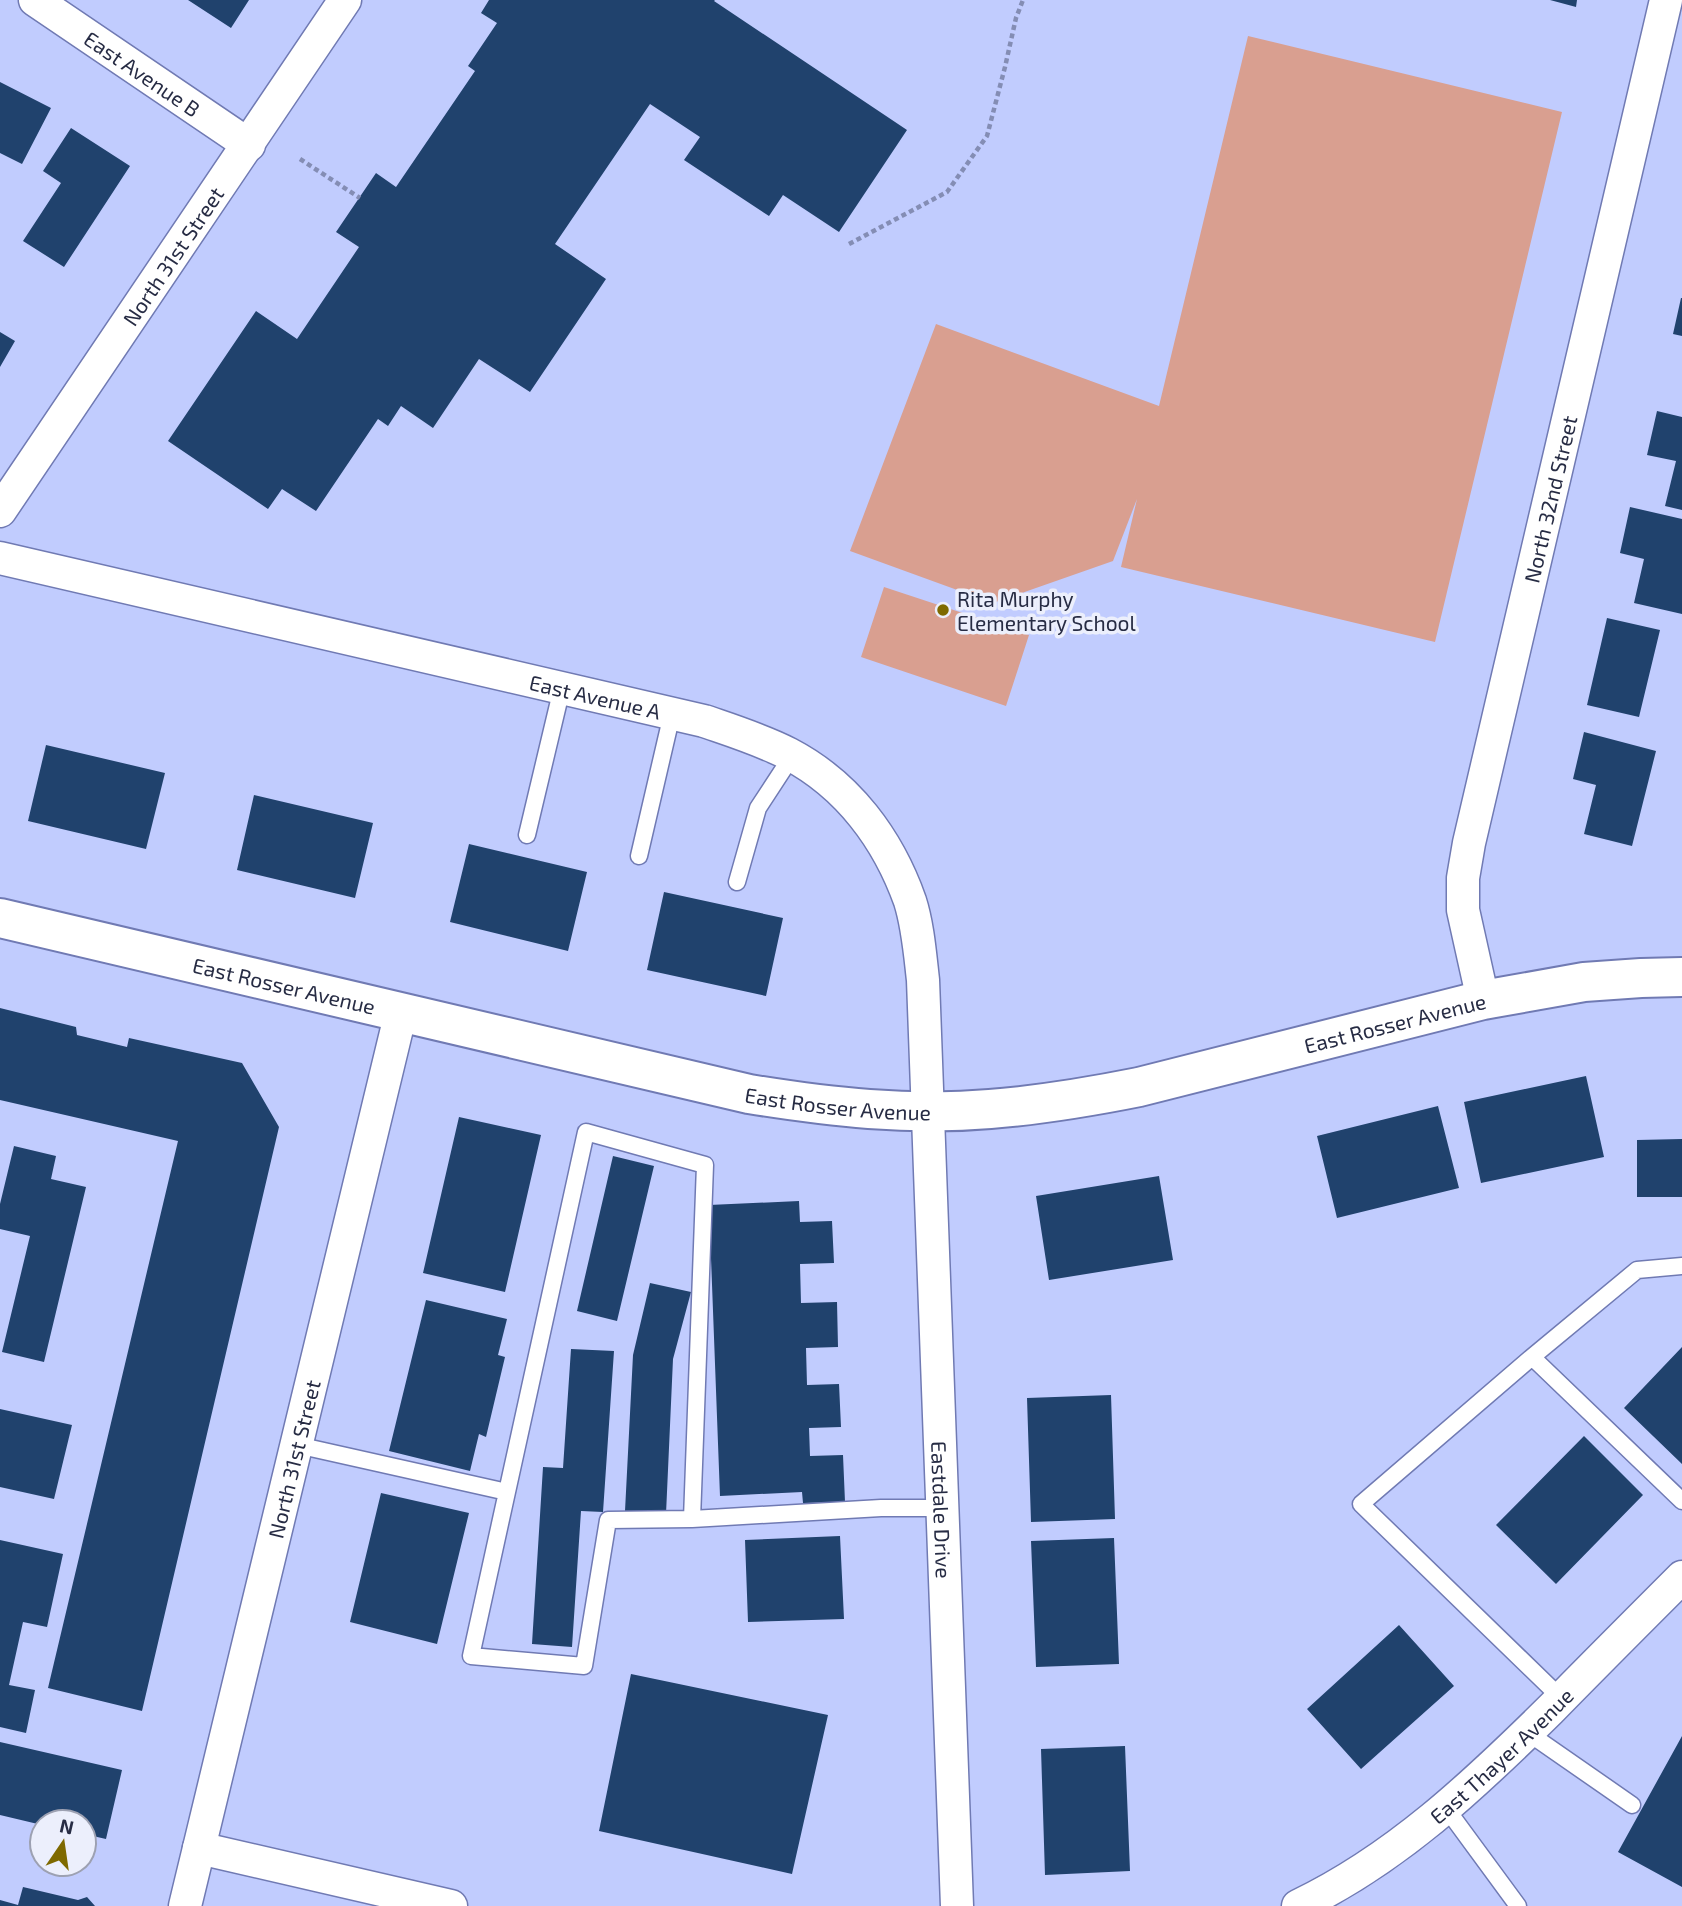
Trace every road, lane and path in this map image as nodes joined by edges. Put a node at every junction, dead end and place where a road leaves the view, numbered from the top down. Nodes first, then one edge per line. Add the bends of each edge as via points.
1 (35, 0) edge
2 (345, 0) edge
3 (1023, 0) edge
4 (1666, 0) edge
5 (249, 145) junction
6 (300, 159) dead end
7 (359, 198) dead end
8 (849, 244) dead end
9 (0, 511) edge
10 (0, 558) edge
11 (562, 688) junction
12 (672, 714) junction
13 (792, 755) junction
14 (527, 835) dead end
15 (639, 856) dead end
16 (737, 882) dead end
17 (0, 918) edge
18 (1682, 977) edge
19 (1483, 1000) junction
20 (401, 1012) junction
21 (929, 1111) junction
22 (1682, 1266) edge
23 (1532, 1357) junction
24 (297, 1445) junction
25 (507, 1492) junction
26 (1682, 1501) edge
27 (943, 1508) junction
28 (692, 1519) junction
29 (1680, 1583) edge
30 (1561, 1698) junction
31 (1527, 1732) junction
32 (1632, 1805) dead end
33 (1446, 1808) junction
34 (199, 1848) junction
35 (185, 1906) edge
36 (452, 1906) edge
37 (957, 1906) edge
38 (1298, 1906) edge
39 (1518, 1906) edge

1 - 5 street, East Avenue B
2 - 5 street, North 31st Street
3 - 8 path via 987,136 947,192
4 - 19 street, North 32nd Street via 1469,843 1463,911
5 - 9 street, North 31st Street
6 - 7 path
10 - 11 street, East Avenue A
11 - 12 street, East Avenue A
11 - 14 lane
12 - 13 street, East Avenue A via 750,736
12 - 15 lane
13 - 16 lane via 758,808
13 - 21 street, East Avenue A via 834,784 864,814 893,861 910,902 923,980
17 - 20 street, East Rosser Avenue
18 - 19 street, East Rosser Avenue via 1584,982
19 - 21 street, East Rosser Avenue via 1139,1087 1038,1105
20 - 21 street, East Rosser Avenue via 749,1094 866,1109
20 - 24 street, North 31st Street
21 - 27 street, Eastdale Drive
22 - 23 lane via 1637,1269
23 - 26 lane
23 - 30 lane via 1361,1504
24 - 25 lane
24 - 34 street, North 31st Street
25 - 28 lane via 471,1656 584,1666 608,1520
25 - 28 lane via 586,1132 705,1165
27 - 28 lane via 881,1507
27 - 37 street, Eastdale Drive
29 - 30 street, East Thayer Avenue
30 - 31 street, East Thayer Avenue
31 - 32 lane
31 - 33 street, East Thayer Avenue
33 - 38 street, East Thayer Avenue via 1369,1866
33 - 39 lane
34 - 35 street, North 31st Street
34 - 36 street

